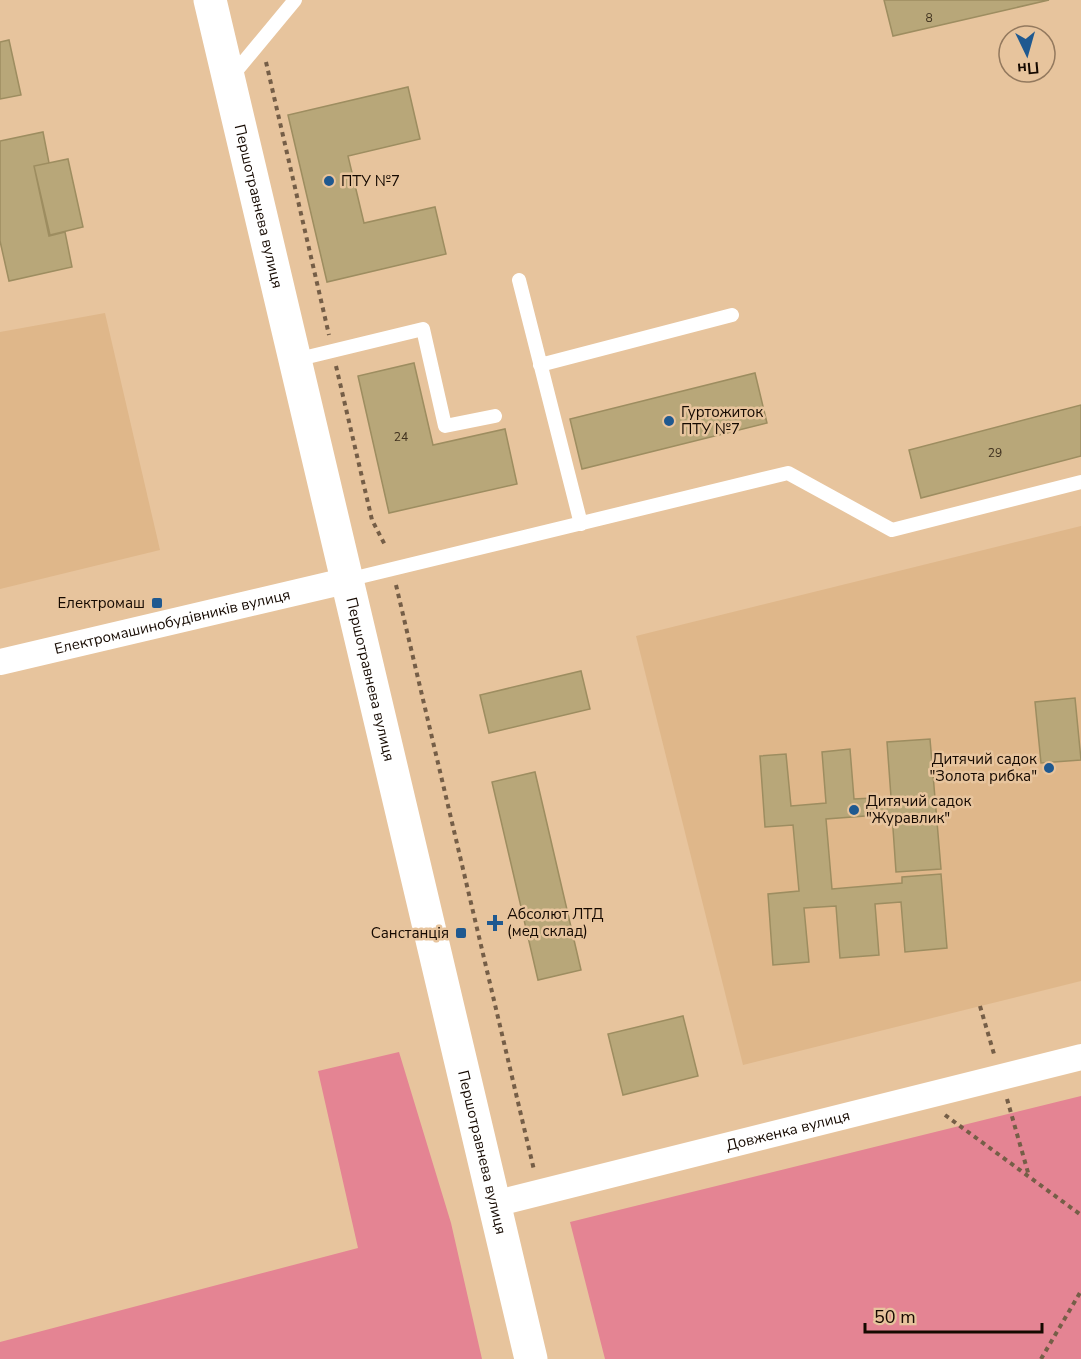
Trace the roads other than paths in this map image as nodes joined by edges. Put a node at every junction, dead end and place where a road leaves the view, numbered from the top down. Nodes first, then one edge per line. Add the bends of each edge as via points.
1 (210, 0) edge
2 (295, 0) edge
3 (230, 77) junction
4 (519, 280) dead end
5 (732, 315) dead end
6 (295, 360) junction
7 (540, 365) junction
8 (495, 416) dead end
9 (1081, 482) edge
10 (581, 524) junction
11 (345, 580) junction
12 (0, 663) edge
13 (1081, 1058) edge
14 (494, 1204) junction
15 (531, 1359) edge

1 - 3 street, Першотравнева вулиця
2 - 3 lane
3 - 6 street, Першотравнева вулиця
4 - 7 lane
5 - 7 lane
6 - 8 lane via 423,329 445,426
6 - 11 street, Першотравнева вулиця
7 - 10 lane
9 - 10 lane via 892,530 788,473
10 - 11 lane
11 - 12 street, Електромашинобудівників вулиця
11 - 14 street, Першотравнева вулиця
13 - 14 street, Довженка вулиця
14 - 15 street, Першотравнева вулиця

